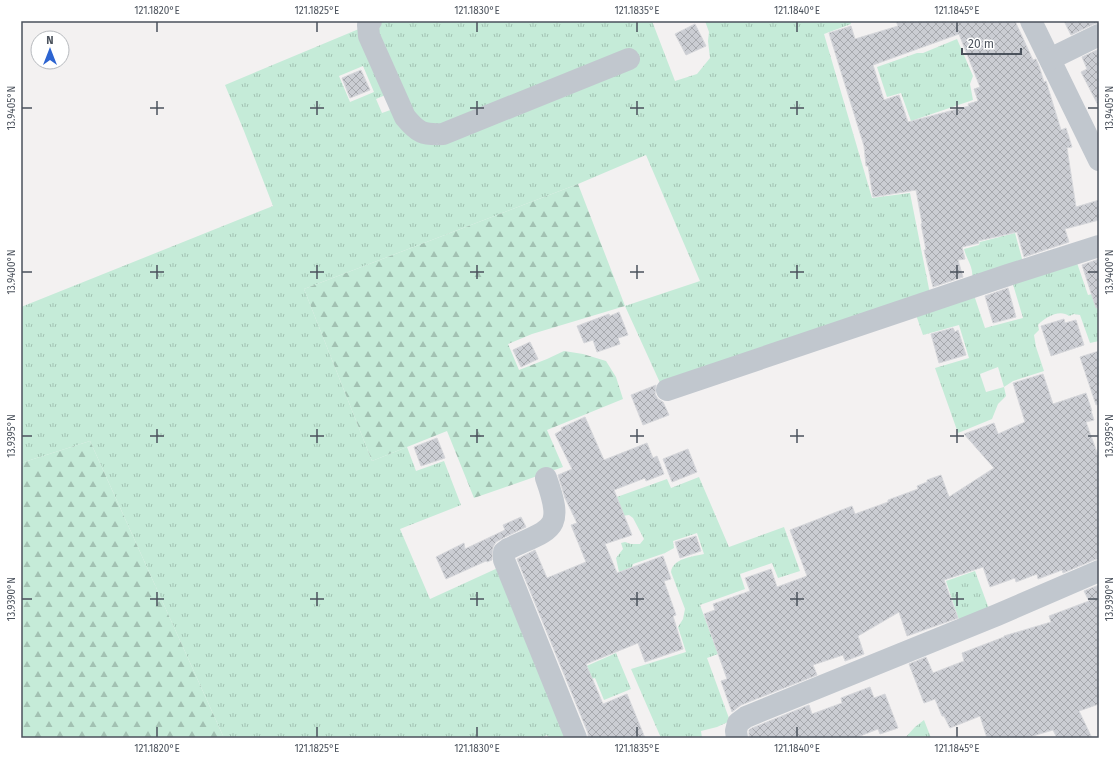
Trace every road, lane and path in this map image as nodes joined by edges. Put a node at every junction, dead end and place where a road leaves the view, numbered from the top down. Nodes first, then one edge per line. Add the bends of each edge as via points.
1 (371, 21) edge
2 (1031, 21) edge
3 (1099, 35) edge
4 (629, 59) dead end
5 (1050, 59) junction
6 (1099, 160) edge
7 (1099, 246) edge
8 (667, 390) dead end
9 (546, 478) dead end
10 (1099, 572) edge
11 (576, 738) edge
12 (737, 738) edge

1 - 4 street via 368,25 369,36 405,117 414,128 428,135 443,134
2 - 5 street
3 - 5 street
5 - 6 street
7 - 8 street
9 - 11 street via 554,506 553,523 545,532 504,552 504,560
10 - 12 street via 746,717 738,723

